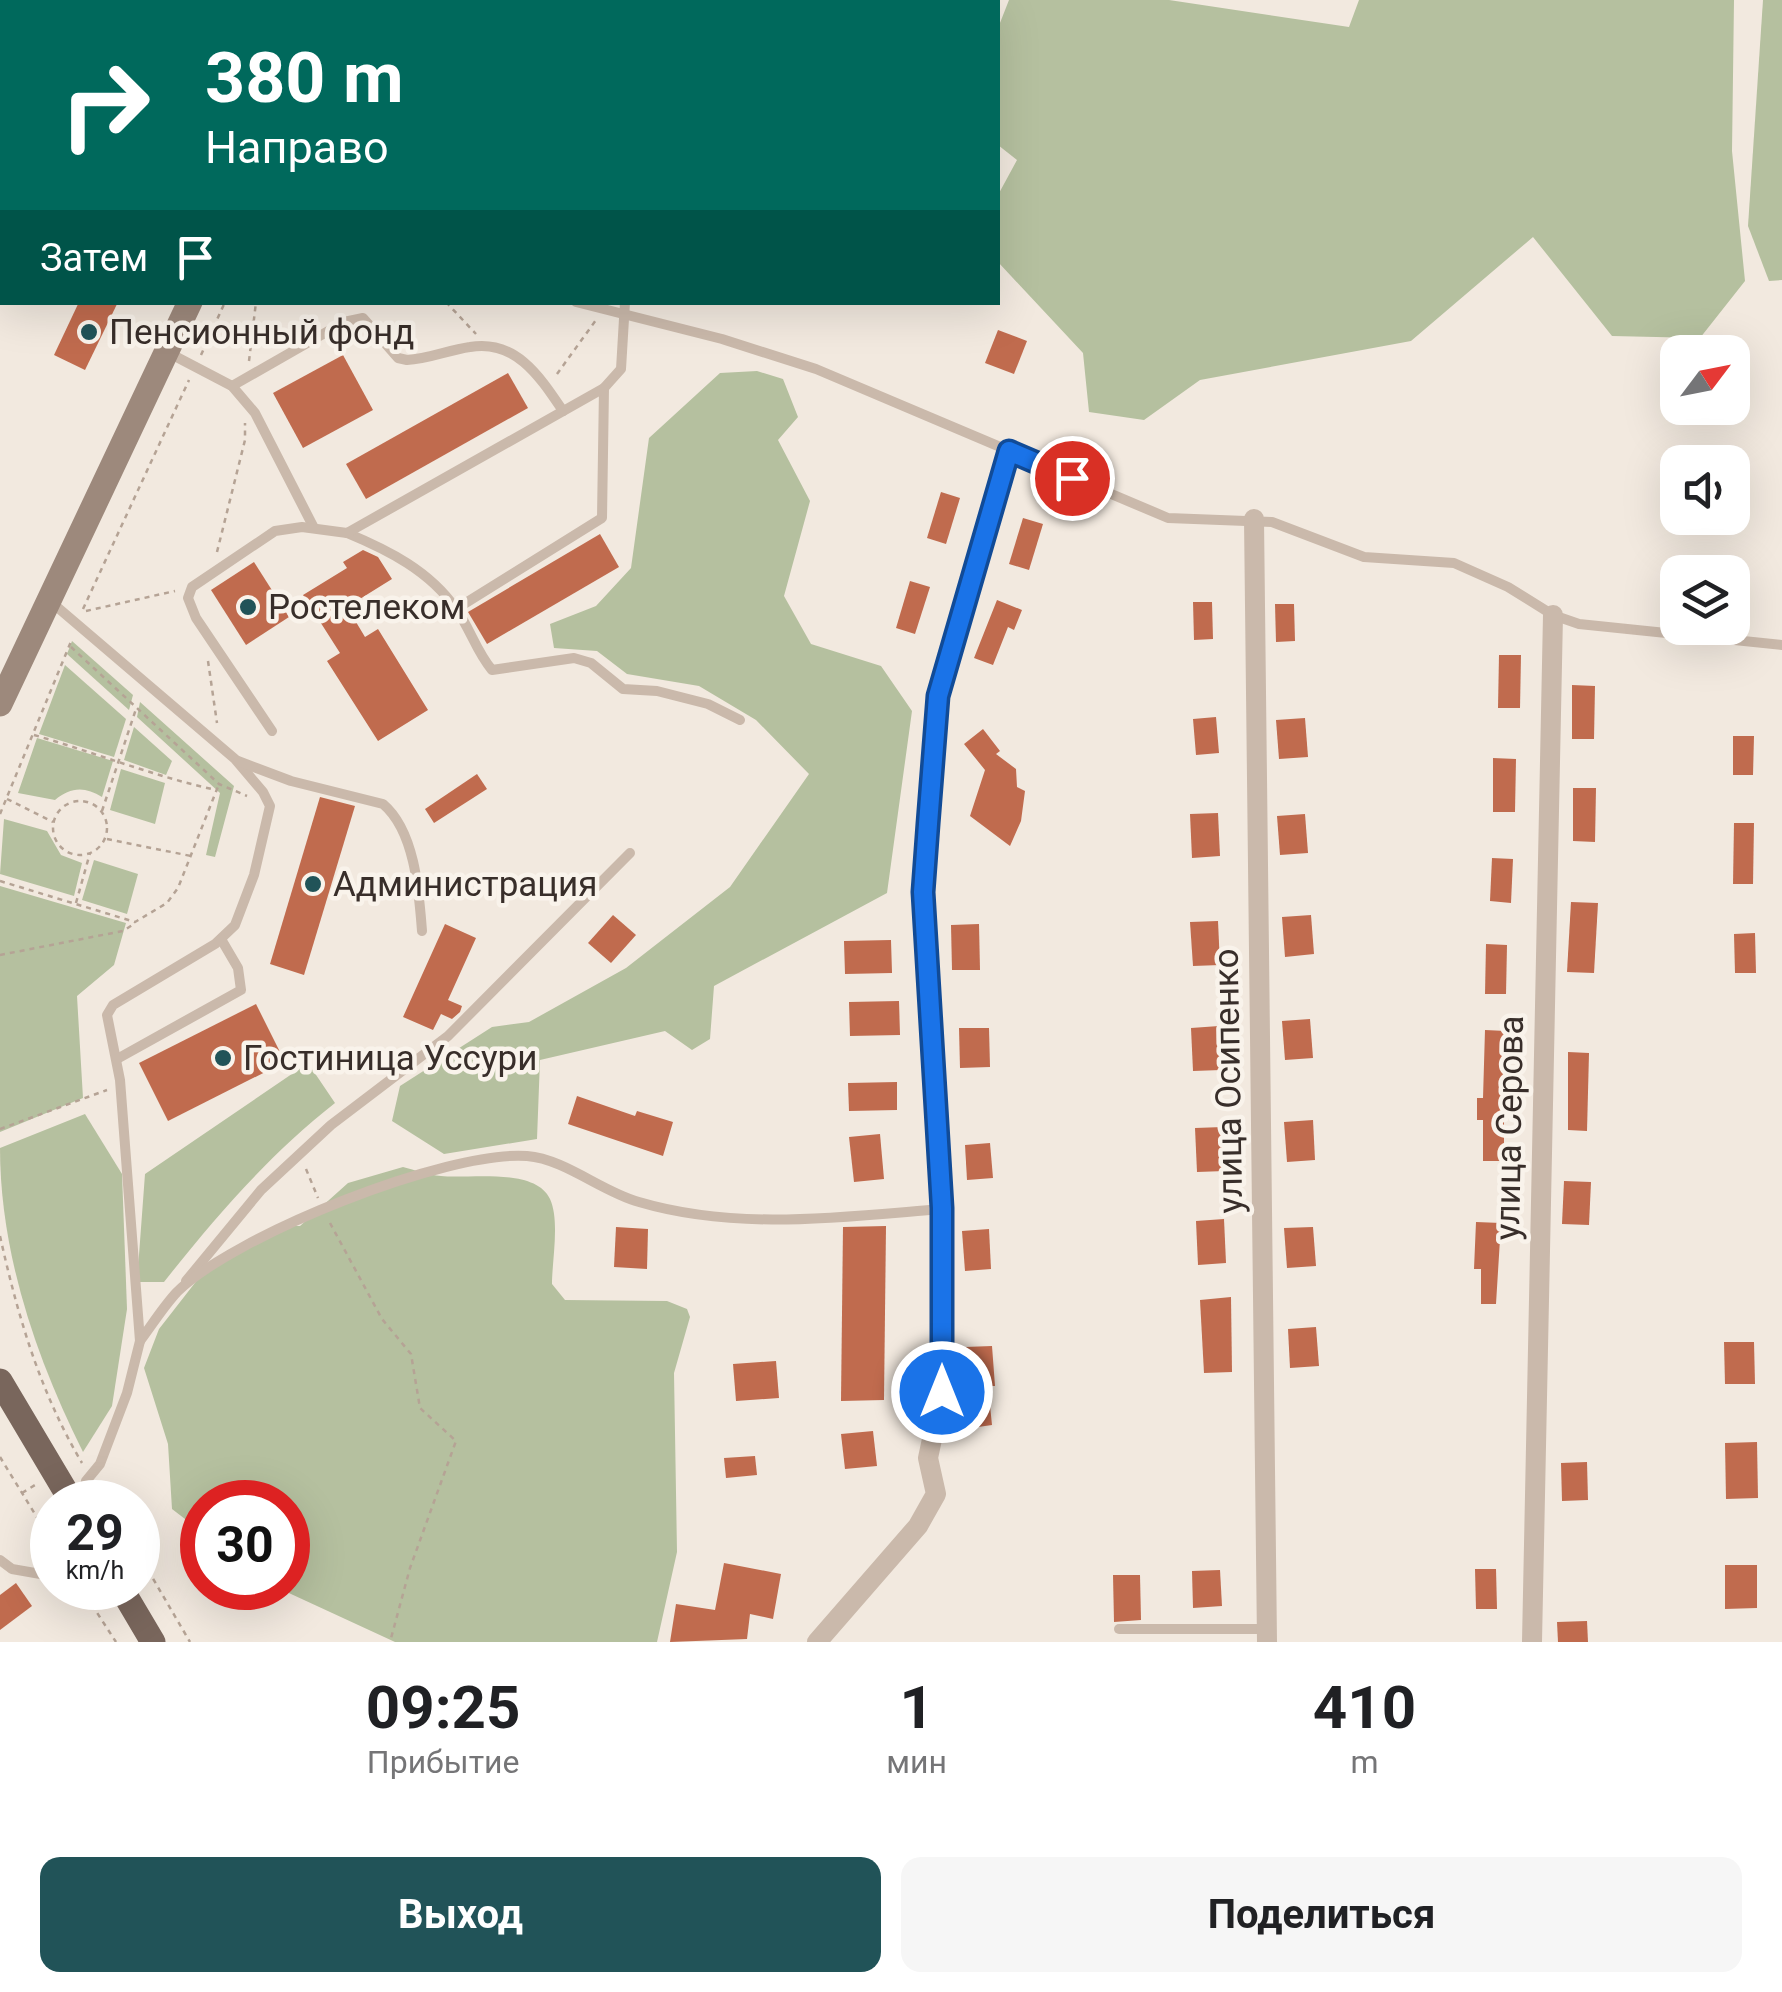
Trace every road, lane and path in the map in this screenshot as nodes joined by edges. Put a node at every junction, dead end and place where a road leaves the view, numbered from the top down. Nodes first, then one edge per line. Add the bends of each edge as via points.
1 (189, 305) edge
2 (224, 305) edge
3 (256, 305) edge
4 (449, 305) edge
5 (588, 305) edge
6 (623, 308) edge
7 (603, 309) junction
8 (483, 346) junction
9 (166, 352) junction
10 (196, 365) junction
11 (247, 377) junction
12 (543, 383) junction
13 (232, 386) junction
14 (604, 388) junction
15 (245, 402) junction
16 (563, 410) junction
17 (1009, 451) junction
18 (1254, 519) junction
19 (314, 528) junction
20 (348, 533) junction
21 (212, 572) junction
22 (192, 587) junction
23 (49, 600) junction
24 (456, 609) junction
25 (1553, 615) junction
26 (76, 625) junction
27 (204, 630) junction
28 (1782, 645) edge
29 (70, 646) junction
30 (3, 689) edge
31 (137, 708) junction
32 (740, 720) dead end
33 (272, 731) dead end
34 (33, 734) junction
35 (220, 747) junction
36 (234, 759) junction
37 (118, 760) junction
38 (219, 784) junction
39 (216, 790) junction
40 (6, 799) junction
41 (270, 806) junction
42 (102, 811) junction
43 (0, 814) edge
44 (54, 822) junction
45 (106, 838) junction
46 (90, 853) junction
47 (630, 854) dead end
48 (191, 856) junction
49 (0, 881) edge
50 (76, 904) junction
51 (135, 922) junction
52 (422, 931) dead end
53 (222, 940) junction
54 (0, 955) edge
55 (117, 1060) junction
56 (120, 1085) junction
57 (0, 1129) edge
58 (300, 1153) junction
59 (942, 1208) junction
60 (323, 1212) junction
61 (0, 1236) edge
62 (178, 1291) junction
63 (140, 1341) junction
64 (4, 1387) edge
65 (0, 1458) edge
66 (90, 1476) junction
67 (59, 1480) edge
68 (89, 1480) edge
69 (92, 1480) edge
70 (30, 1506) edge
71 (0, 1560) edge
72 (30, 1572) edge
73 (160, 1591) edge
74 (95, 1610) edge
75 (132, 1610) edge
76 (1119, 1629) dead end
77 (1267, 1636) edge
78 (116, 1642) edge
79 (153, 1642) edge
80 (190, 1642) edge
81 (390, 1642) edge
82 (816, 1642) edge
83 (1532, 1642) edge

1 - 9 main road
2 - 10 path
3 - 11 path
4 - 8 path
5 - 7 lane
6 - 7 lane
6 - 14 lane via 621,368
6 - 17 lane via 816,370
7 - 12 path via 563,369
8 - 11 lane via 398,358 370,321 354,317
8 - 12 lane via 511,350
9 - 10 lane
9 - 23 main road
10 - 13 lane
10 - 22 path via 82,612
11 - 13 lane
12 - 16 lane
13 - 15 lane
14 - 16 lane
14 - 24 lane via 602,518
15 - 19 lane
15 - 21 path via 245,440
16 - 20 lane
17 - 18 lane via 1182,522
17 - 59 street via 938,696 923,892
18 - 25 lane via 1364,557 1454,563
18 - 77 street, улица Осипенко
19 - 20 lane
19 - 21 lane via 276,530
20 - 24 lane via 400,558
21 - 22 lane
22 - 27 lane via 188,598
23 - 26 lane
23 - 30 main road
24 - 32 lane via 492,670 574,658 623,689 708,704
25 - 28 lane via 1579,624
25 - 83 street, улица Серова
26 - 29 path
26 - 35 lane
27 - 33 lane
27 - 35 path
29 - 31 path
29 - 34 path
31 - 37 path
31 - 38 path
34 - 37 path
34 - 40 path
35 - 36 lane
36 - 41 lane
36 - 52 lane via 383,804 394,813 418,870
37 - 39 path
37 - 42 path
38 - 39 path
38 - 41 path
39 - 48 path
40 - 43 path
40 - 44 path
41 - 53 lane via 245,905
42 - 44 path via 78,801 62,808
42 - 45 path
44 - 46 path via 55,839 66,852
45 - 46 path
45 - 48 path
46 - 50 path
47 - 58 lane via 448,1036
48 - 51 path via 167,903
49 - 50 path
50 - 51 path
51 - 54 path via 123,931
53 - 55 lane via 110,1009 106,1022
53 - 55 lane via 238,968 241,990
55 - 56 lane
56 - 57 path
56 - 63 lane
58 - 60 path
58 - 62 lane
59 - 60 lane via 775,1220 691,1213 637,1202 530,1156 482,1158 408,1177
59 - 82 street via 942,1392 928,1458 936,1494 918,1526
60 - 62 lane via 226,1258
60 - 81 path via 382,1319 411,1354 420,1408 456,1442
61 - 66 path via 50,1406
62 - 63 lane
63 - 66 lane via 127,1393
64 - 67 main road
65 - 70 path
66 - 68 lane
66 - 69 path
71 - 72 lane
73 - 80 path
74 - 78 path
75 - 79 main road
76 - 77 lane

